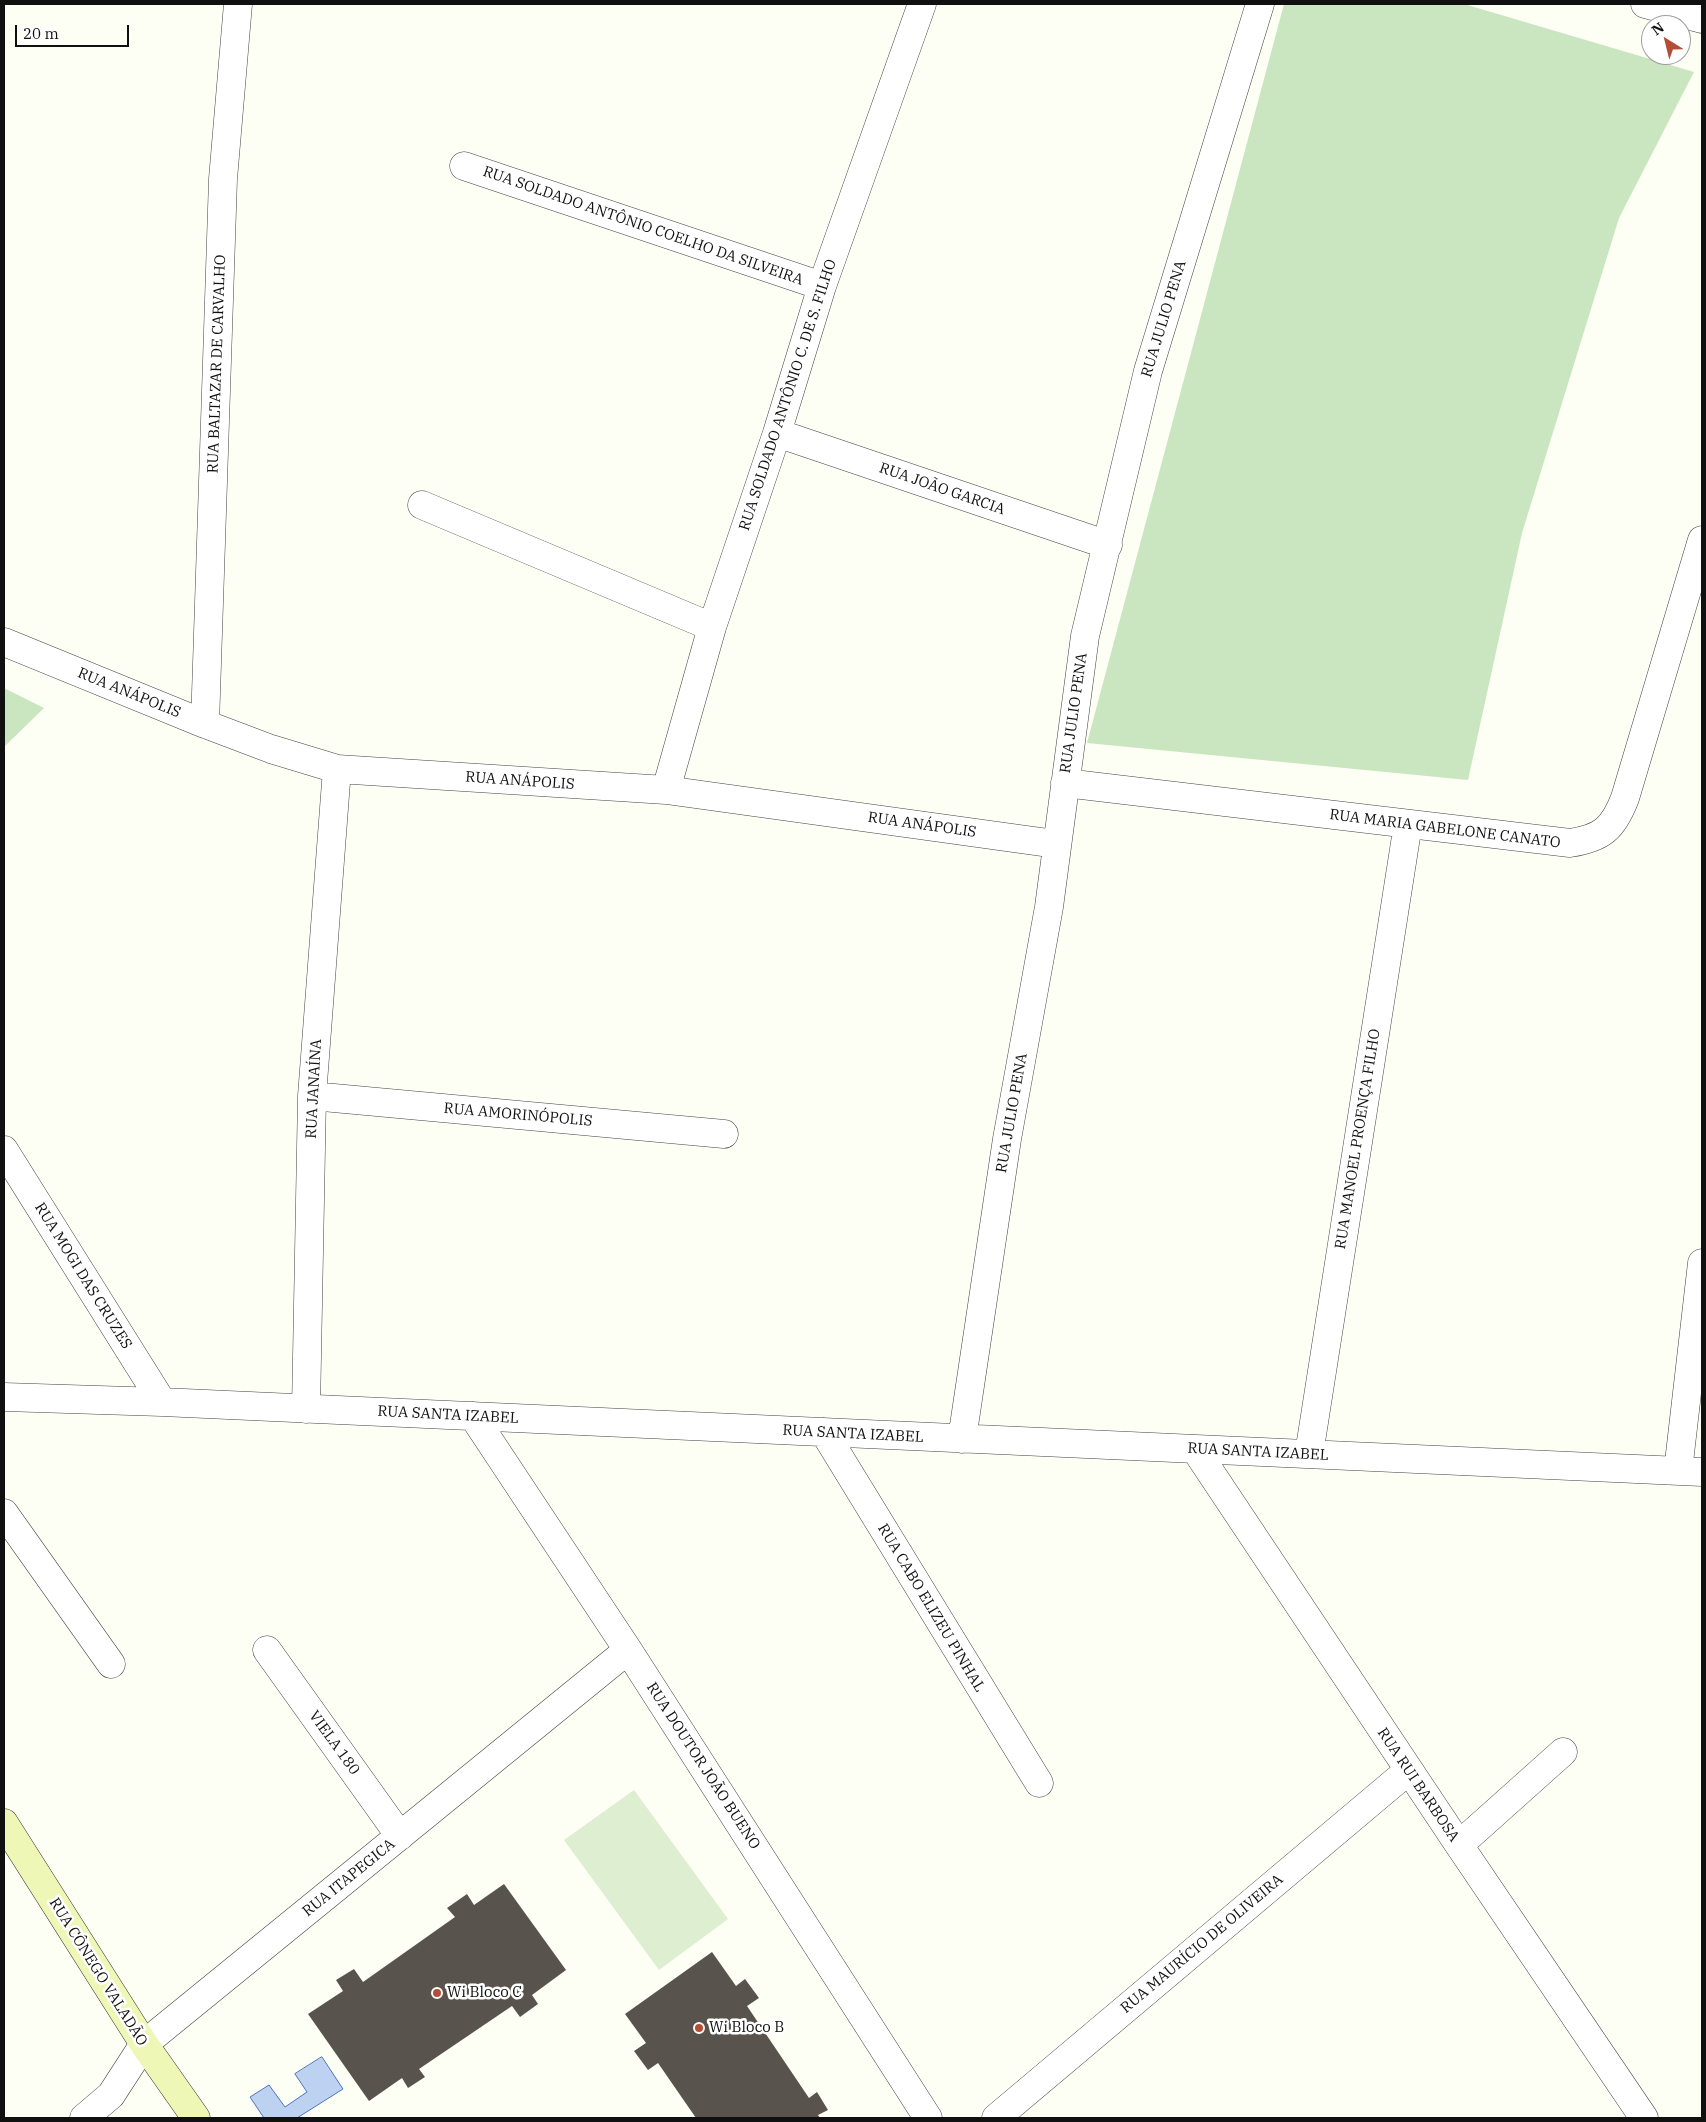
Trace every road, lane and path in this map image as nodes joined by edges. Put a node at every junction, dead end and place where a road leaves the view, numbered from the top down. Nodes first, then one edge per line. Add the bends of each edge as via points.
1 (238, 4) edge
2 (922, 4) edge
3 (1260, 4) edge
4 (1645, 4) edge
5 (1702, 19) edge
6 (464, 166) dead end
7 (822, 286) junction
8 (777, 433) junction
9 (422, 506) dead end
10 (1702, 540) edge
11 (1108, 545) junction
12 (712, 628) junction
13 (4, 642) edge
14 (205, 724) junction
15 (336, 769) junction
16 (1064, 783) junction
17 (666, 790) junction
18 (1408, 824) junction
19 (1056, 844) junction
20 (312, 1096) junction
21 (724, 1134) dead end
22 (4, 1150) edge
23 (1702, 1263) edge
24 (4, 1397) edge
25 (162, 1402) junction
26 (306, 1409) junction
27 (473, 1416) junction
28 (824, 1432) junction
29 (962, 1438) junction
30 (1195, 1449) junction
31 (1309, 1454) junction
32 (1690, 1471) edge
33 (4, 1513) edge
34 (267, 1650) dead end
35 (628, 1650) junction
36 (111, 1664) dead end
37 (1563, 1752) dead end
38 (1408, 1770) junction
39 (1039, 1783) dead end
40 (4, 1823) edge
41 (400, 1836) junction
42 (1458, 1845) junction
43 (144, 2044) junction
44 (84, 2118) edge
45 (196, 2118) edge
46 (928, 2118) edge
47 (996, 2118) edge
48 (1644, 2118) edge

1 - 14 street, RUA BALTAZAR DE CARVALHO via 223,179
2 - 7 street, RUA SOLDADO ANTÔNIO C. DE S. FILHO
3 - 11 street, RUA JULIO PENA via 1148,371
4 - 5 street
6 - 7 street, RUA SOLDADO ANTÔNIO COELHO DA SILVEIRA
7 - 8 street, RUA SOLDADO ANTÔNIO C. DE S. FILHO
8 - 11 street, RUA JOÃO GARCIA
8 - 12 street, RUA SOLDADO ANTÔNIO C. DE S. FILHO
9 - 12 street
10 - 18 street, RUA MARIA GABELONE CANATO via 1625,798 1610,827 1588,840 1570,843
11 - 16 street, RUA JULIO PENA via 1085,636
12 - 17 street, RUA SOLDADO ANTÔNIO C. DE S. FILHO
13 - 14 street, RUA ANÁPOLIS
14 - 15 street, RUA ANÁPOLIS
15 - 17 street, RUA ANÁPOLIS
15 - 20 street, RUA JANAÍNA
16 - 18 street, RUA MARIA GABELONE CANATO
16 - 19 street, RUA JULIO PENA
17 - 19 street, RUA ANÁPOLIS
18 - 31 street, RUA MANOEL PROENÇA FILHO
19 - 29 street, RUA JULIO PENA via 1049,907 1007,1139
20 - 21 street, RUA AMORINÓPOLIS
20 - 26 street, RUA JANAÍNA
22 - 25 street, RUA MOGI DAS CRUZES
23 - 32 street
24 - 25 street, RUA SANTA IZABEL
25 - 26 street, RUA SANTA IZABEL
26 - 27 street, RUA SANTA IZABEL
27 - 28 street, RUA SANTA IZABEL
27 - 35 street, RUA DOUTOR JOÃO BUENO
28 - 29 street, RUA SANTA IZABEL
28 - 39 street, RUA CABO ELIZEU PINHAL
29 - 30 street, RUA SANTA IZABEL
30 - 31 street, RUA SANTA IZABEL
30 - 38 street, RUA RUI BARBOSA
31 - 32 street, RUA SANTA IZABEL
33 - 36 street
34 - 41 street, VIELA 180
35 - 41 street, RUA ITAPEGICA
35 - 46 street, RUA DOUTOR JOÃO BUENO
37 - 42 street
38 - 42 street, RUA RUI BARBOSA
38 - 47 street, RUA MAURÍCIO DE OLIVEIRA
40 - 43 street, RUA CÔNEGO VALADÃO
41 - 43 street, RUA ITAPEGICA
42 - 48 street, RUA RUI BARBOSA
43 - 44 street, RUA ITAPEGICA via 111,2095
43 - 45 street, RUA CÔNEGO VALADÃO

